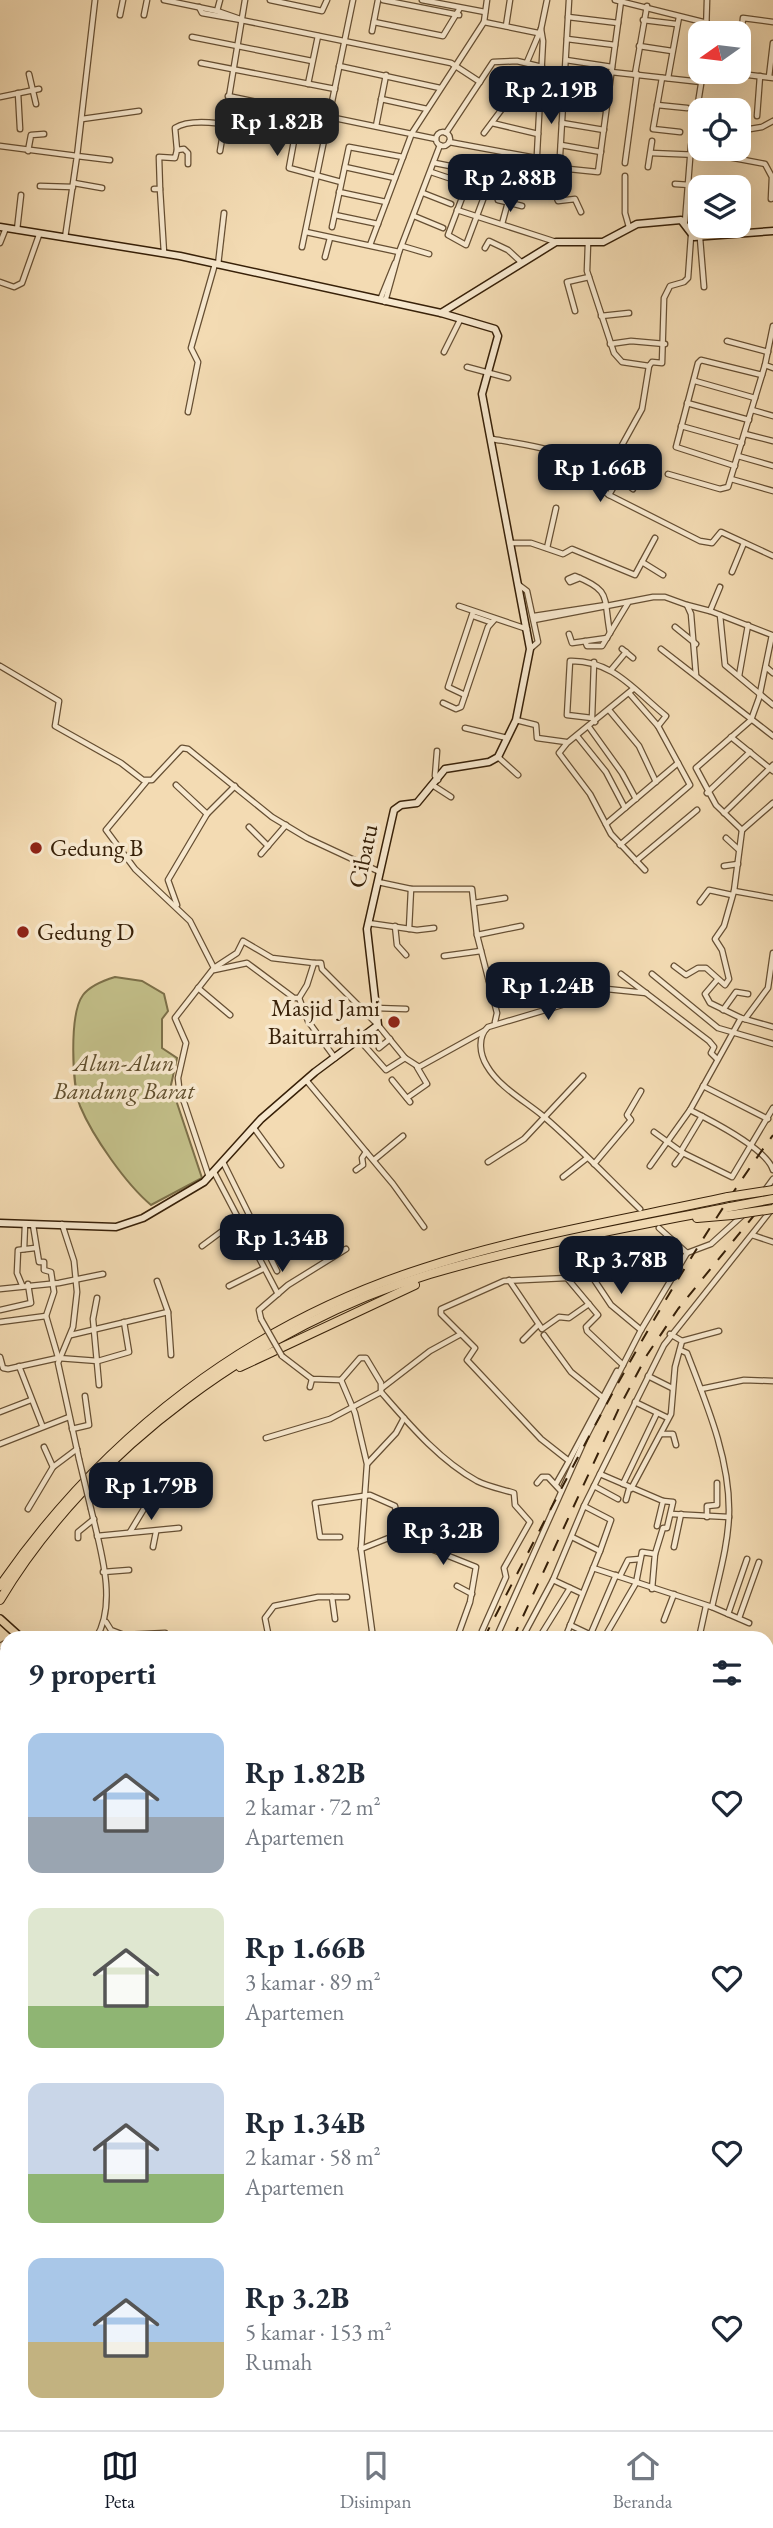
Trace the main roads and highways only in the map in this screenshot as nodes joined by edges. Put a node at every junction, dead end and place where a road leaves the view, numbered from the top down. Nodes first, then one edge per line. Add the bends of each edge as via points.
1 (773, 1190) edge
2 (773, 1199) edge
3 (730, 1207) junction
4 (773, 1209) edge
5 (0, 1586) edge
6 (0, 1600) edge

1 - 3 highway, bridge
2 - 3 highway, bridge
3 - 4 highway, bridge
3 - 5 highway via 490,1249 341,1298 302,1317 208,1373 113,1450 61,1505
3 - 6 highway via 460,1266 345,1306 275,1342 220,1376 119,1456 67,1512

